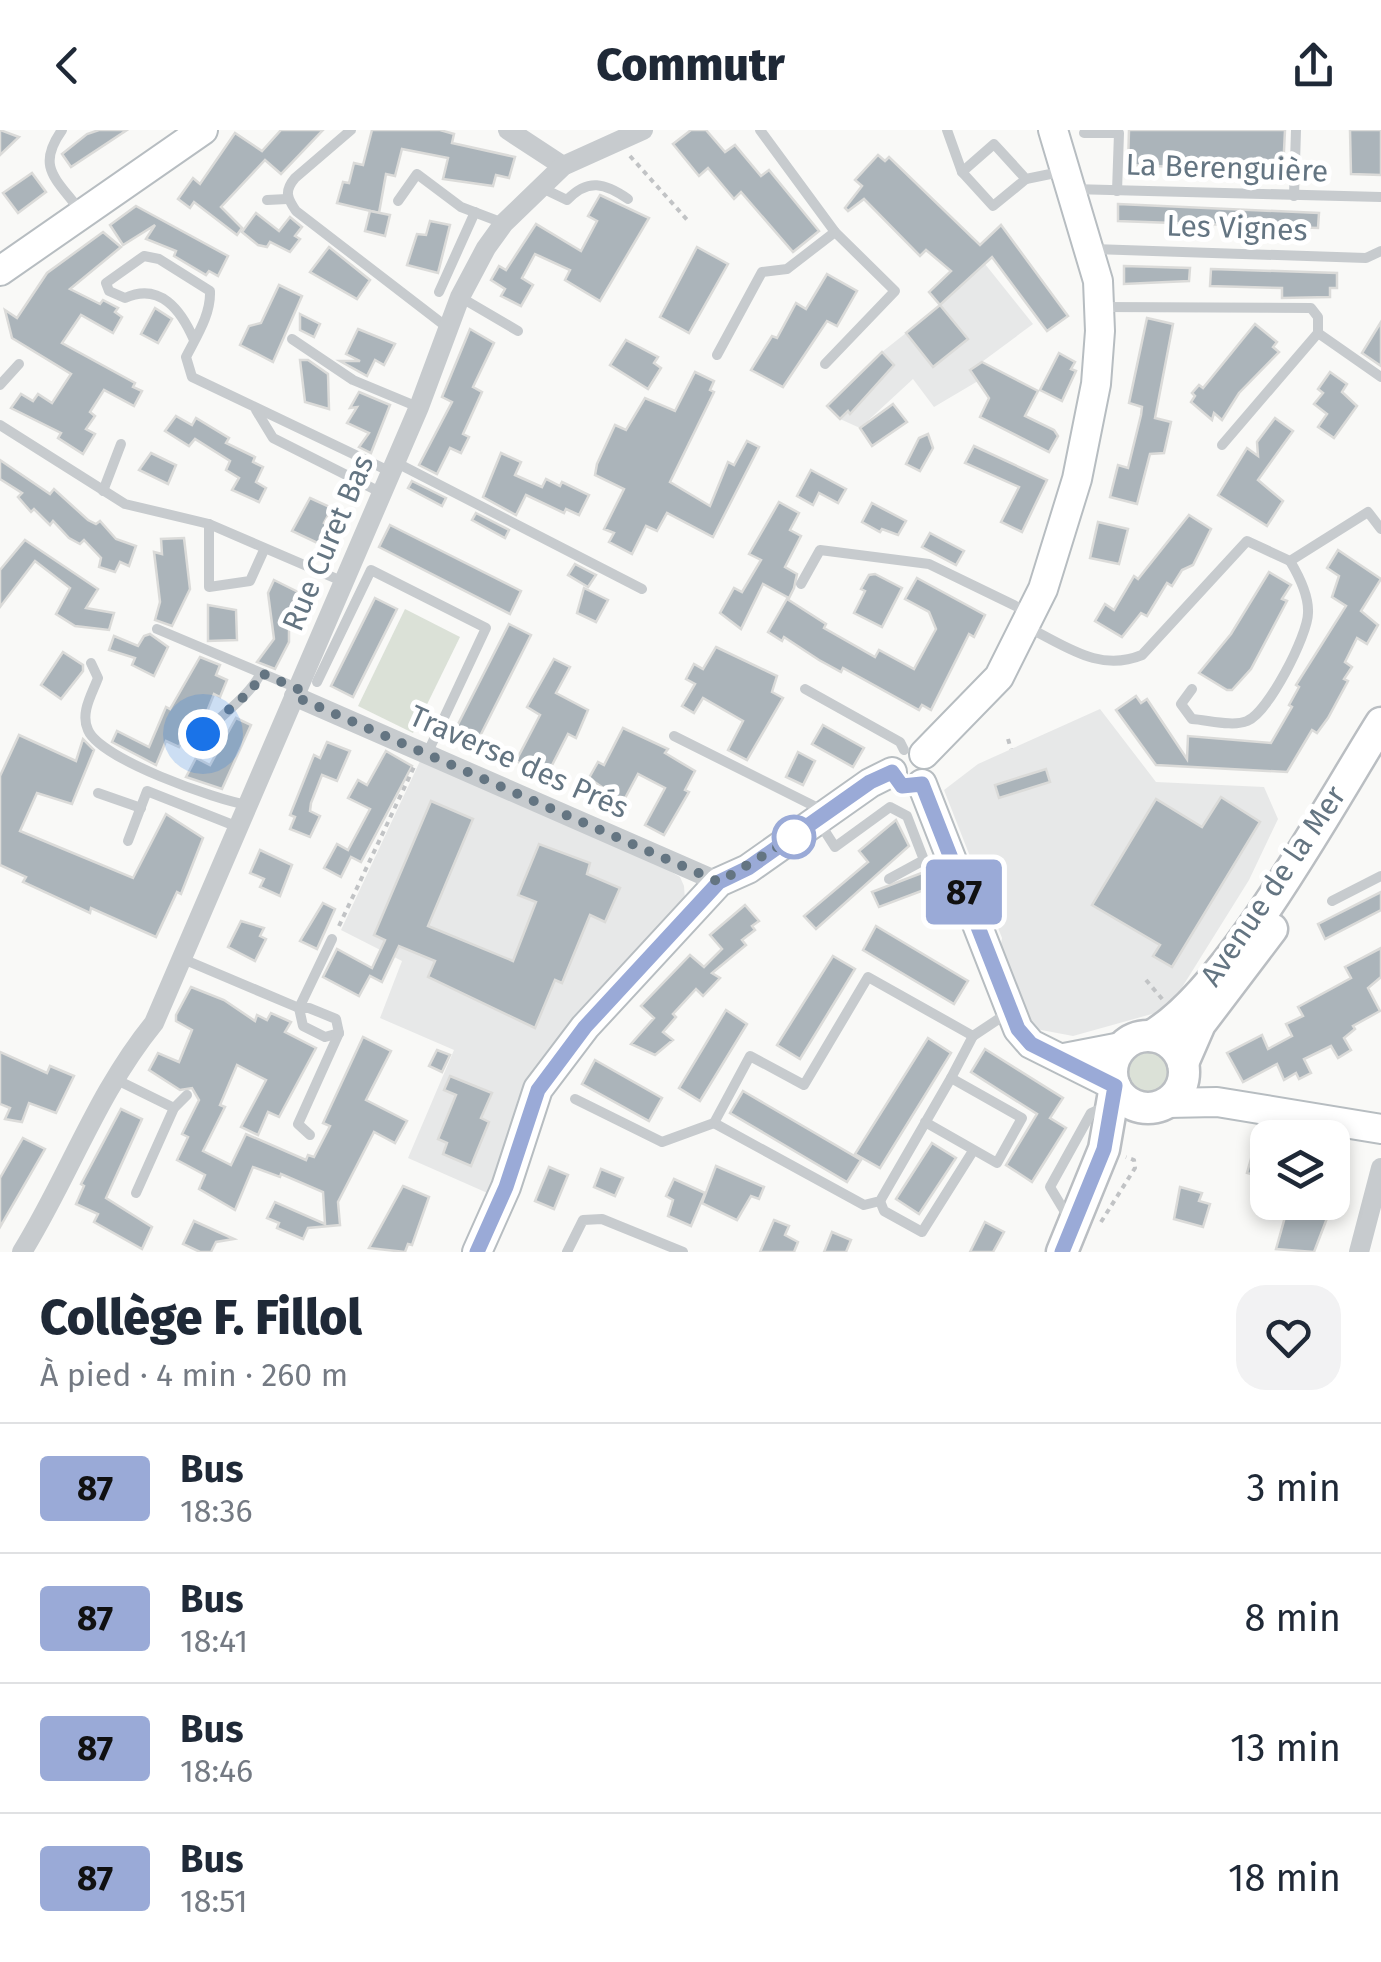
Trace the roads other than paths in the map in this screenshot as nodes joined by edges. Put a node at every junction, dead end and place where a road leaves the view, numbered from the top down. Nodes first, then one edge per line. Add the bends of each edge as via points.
1 (62, 130) edge
2 (174, 130) edge
3 (203, 130) edge
4 (350, 130) edge
5 (508, 130) edge
6 (644, 130) edge
7 (760, 130) edge
8 (947, 130) edge
9 (1053, 130) edge
10 (1296, 130) edge
11 (1084, 133) dead end
12 (563, 166) junction
13 (962, 172) junction
14 (1026, 179) junction
15 (1069, 180) junction
16 (541, 187) junction
17 (1117, 190) junction
18 (1294, 196) junction
19 (1381, 197) edge
20 (287, 199) junction
21 (628, 199) dead end
22 (267, 200) dead end
23 (398, 201) dead end
24 (76, 205) junction
25 (475, 212) junction
26 (504, 223) junction
27 (835, 232) junction
28 (1090, 248) junction
29 (1381, 251) edge
30 (0, 253) edge
31 (0, 271) edge
32 (439, 292) dead end
33 (460, 297) junction
34 (1099, 306) junction
35 (448, 328) junction
36 (518, 331) dead end
37 (1318, 333) junction
38 (292, 339) dead end
39 (194, 340) junction
40 (717, 355) dead end
41 (19, 364) dead end
42 (825, 364) dead end
43 (1381, 376) edge
44 (0, 385) edge
45 (419, 408) junction
46 (256, 410) junction
47 (0, 425) edge
48 (120, 444) dead end
49 (1222, 445) dead end
50 (393, 467) junction
51 (103, 490) junction
52 (382, 493) junction
53 (209, 524) junction
54 (1381, 529) edge
55 (264, 550) junction
56 (1290, 561) junction
57 (344, 582) junction
58 (801, 584) dead end
59 (642, 589) dead end
60 (1028, 619) junction
61 (157, 629) dead end
62 (91, 664) dead end
63 (261, 673) junction
64 (303, 689) junction
65 (805, 689) dead end
66 (1192, 689) dead end
67 (1381, 723) edge
68 (674, 736) dead end
69 (196, 744) dead end
70 (1381, 750) edge
71 (424, 753) junction
72 (906, 759) junction
73 (98, 793) dead end
74 (248, 806) junction
75 (140, 808) junction
76 (824, 817) junction
77 (238, 827) junction
78 (128, 841) dead end
79 (1381, 876) edge
80 (889, 879) dead end
81 (719, 882) junction
82 (1332, 901) dead end
83 (332, 939) road end
84 (183, 959) junction
85 (299, 1008) junction
86 (1009, 1012) junction
87 (340, 1033) junction
88 (973, 1036) junction
89 (1151, 1036) junction
90 (1122, 1048) junction
91 (1064, 1058) junction
92 (1184, 1070) junction
93 (114, 1078) junction
94 (950, 1078) junction
95 (186, 1095) dead end
96 (1114, 1095) junction
97 (575, 1099) dead end
98 (1217, 1102) junction
99 (1160, 1105) junction
100 (174, 1108) junction
101 (925, 1122) junction
102 (714, 1123) junction
103 (1381, 1129) edge
104 (310, 1135) dead end
105 (973, 1150) junction
106 (1381, 1168) edge
107 (136, 1192) dead end
108 (1378, 1198) edge
109 (880, 1201) junction
110 (1073, 1241) edge
111 (22, 1252) edge
112 (477, 1252) edge
113 (567, 1252) edge
114 (683, 1252) edge
115 (1359, 1252) edge

1 - 24 lane via 47,151 48,164
2 - 24 street
3 - 24 street
4 - 20 lane via 295,178
5 - 12 street
6 - 12 street, Rue Curet Bas
7 - 27 lane
8 - 13 lane
9 - 15 street
10 - 18 lane
11 - 17 lane via 1118,133
12 - 16 street, Rue Curet Bas
13 - 14 lane, La Berenguière via 993,206
13 - 14 lane via 994,144
14 - 15 lane, La Berenguière
15 - 17 lane, La Berenguière
15 - 28 street
16 - 21 lane via 567,200 585,186 608,185
16 - 26 street, Rue Curet Bas
17 - 18 lane, La Berenguière
18 - 19 lane, La Berenguière
20 - 22 lane
20 - 35 lane
23 - 25 lane via 417,174
24 - 30 street
24 - 31 street
25 - 26 lane
25 - 32 lane
26 - 33 street, Rue Curet Bas
27 - 40 lane via 787,269 762,272
27 - 42 lane via 895,291
28 - 29 lane, Les Vignes via 1366,258
28 - 34 street
33 - 35 street, Rue Curet Bas
33 - 36 lane
34 - 37 lane via 1311,308
34 - 60 street via 1096,384 1076,479
35 - 45 street, Rue Curet Bas
37 - 43 lane
37 - 49 lane
38 - 45 lane via 353,380
39 - 39 lane via 183,314 158,295 141,291 125,298 106,283 144,256 202,282 211,301
39 - 46 lane via 186,358 192,378
41 - 44 lane
45 - 50 street, Rue Curet Bas
46 - 50 lane
46 - 52 lane via 272,438
47 - 51 lane
48 - 51 lane
50 - 52 street, Rue Curet Bas
50 - 59 lane
51 - 53 lane via 148,512
52 - 57 street, Rue Curet Bas
53 - 55 lane
53 - 55 lane via 209,587 250,582
54 - 56 lane via 1368,512
55 - 57 lane
56 - 60 lane via 1247,541 1142,655 1120,664 1101,662
56 - 66 lane via 1309,611 1303,640 1258,714 1245,723 1192,719 1182,704
57 - 64 street, Rue Curet Bas
58 - 60 lane via 820,550 929,564
60 - 72 street via 1000,677
61 - 63 lane
62 - 74 lane via 98,678 84,715 103,749 224,802
63 - 64 lane
63 - 69 lane via 250,694
64 - 71 street, Traverse des Prés
64 - 71 lane via 371,570 486,628
64 - 74 street, Rue Curet Bas
65 - 72 lane via 900,742
67 - 89 main road, Avenue de la Mer via 1248,928 1184,1013
68 - 76 lane
70 - 92 main road, Avenue de la Mer via 1301,886 1200,1024
71 - 81 street, Traverse des Prés
72 - 76 street
72 - 86 street via 930,770 922,784 967,866
73 - 75 lane
74 - 77 street, Rue Curet Bas
75 - 77 lane via 147,791
75 - 78 lane
76 - 80 lane via 835,846 890,808 907,816 924,860
76 - 81 street
77 - 84 street, Rue Curet Bas
79 - 82 lane
81 - 112 street via 610,998 538,1090
83 - 85 lane
84 - 85 lane
84 - 93 street, Rue Curet Bas via 154,1023
85 - 87 lane via 336,1019
85 - 87 lane via 303,1026 325,1037
86 - 88 lane
86 - 91 street via 1031,1044
87 - 104 lane via 298,1124
88 - 94 lane
88 - 102 lane via 868,977 804,1085 750,1056
89 - 90 main road
89 - 92 main road via 1172,1044
90 - 91 street
90 - 96 main road via 1112,1068
91 - 96 street
92 - 98 street
92 - 99 main road
93 - 100 lane
93 - 111 street, Rue Curet Bas
94 - 101 lane
94 - 105 lane via 1022,1118 997,1164
95 - 100 lane
96 - 99 main road via 1130,1104
96 - 110 main road
97 - 102 lane via 662,1142
98 - 99 street
98 - 103 street
99 - 110 main road via 1132,1133
100 - 107 lane
101 - 105 lane
101 - 109 lane
102 - 109 lane via 864,1205
105 - 109 lane via 922,1232 884,1211
106 - 108 street
108 - 115 street
113 - 114 lane via 583,1220 602,1219

